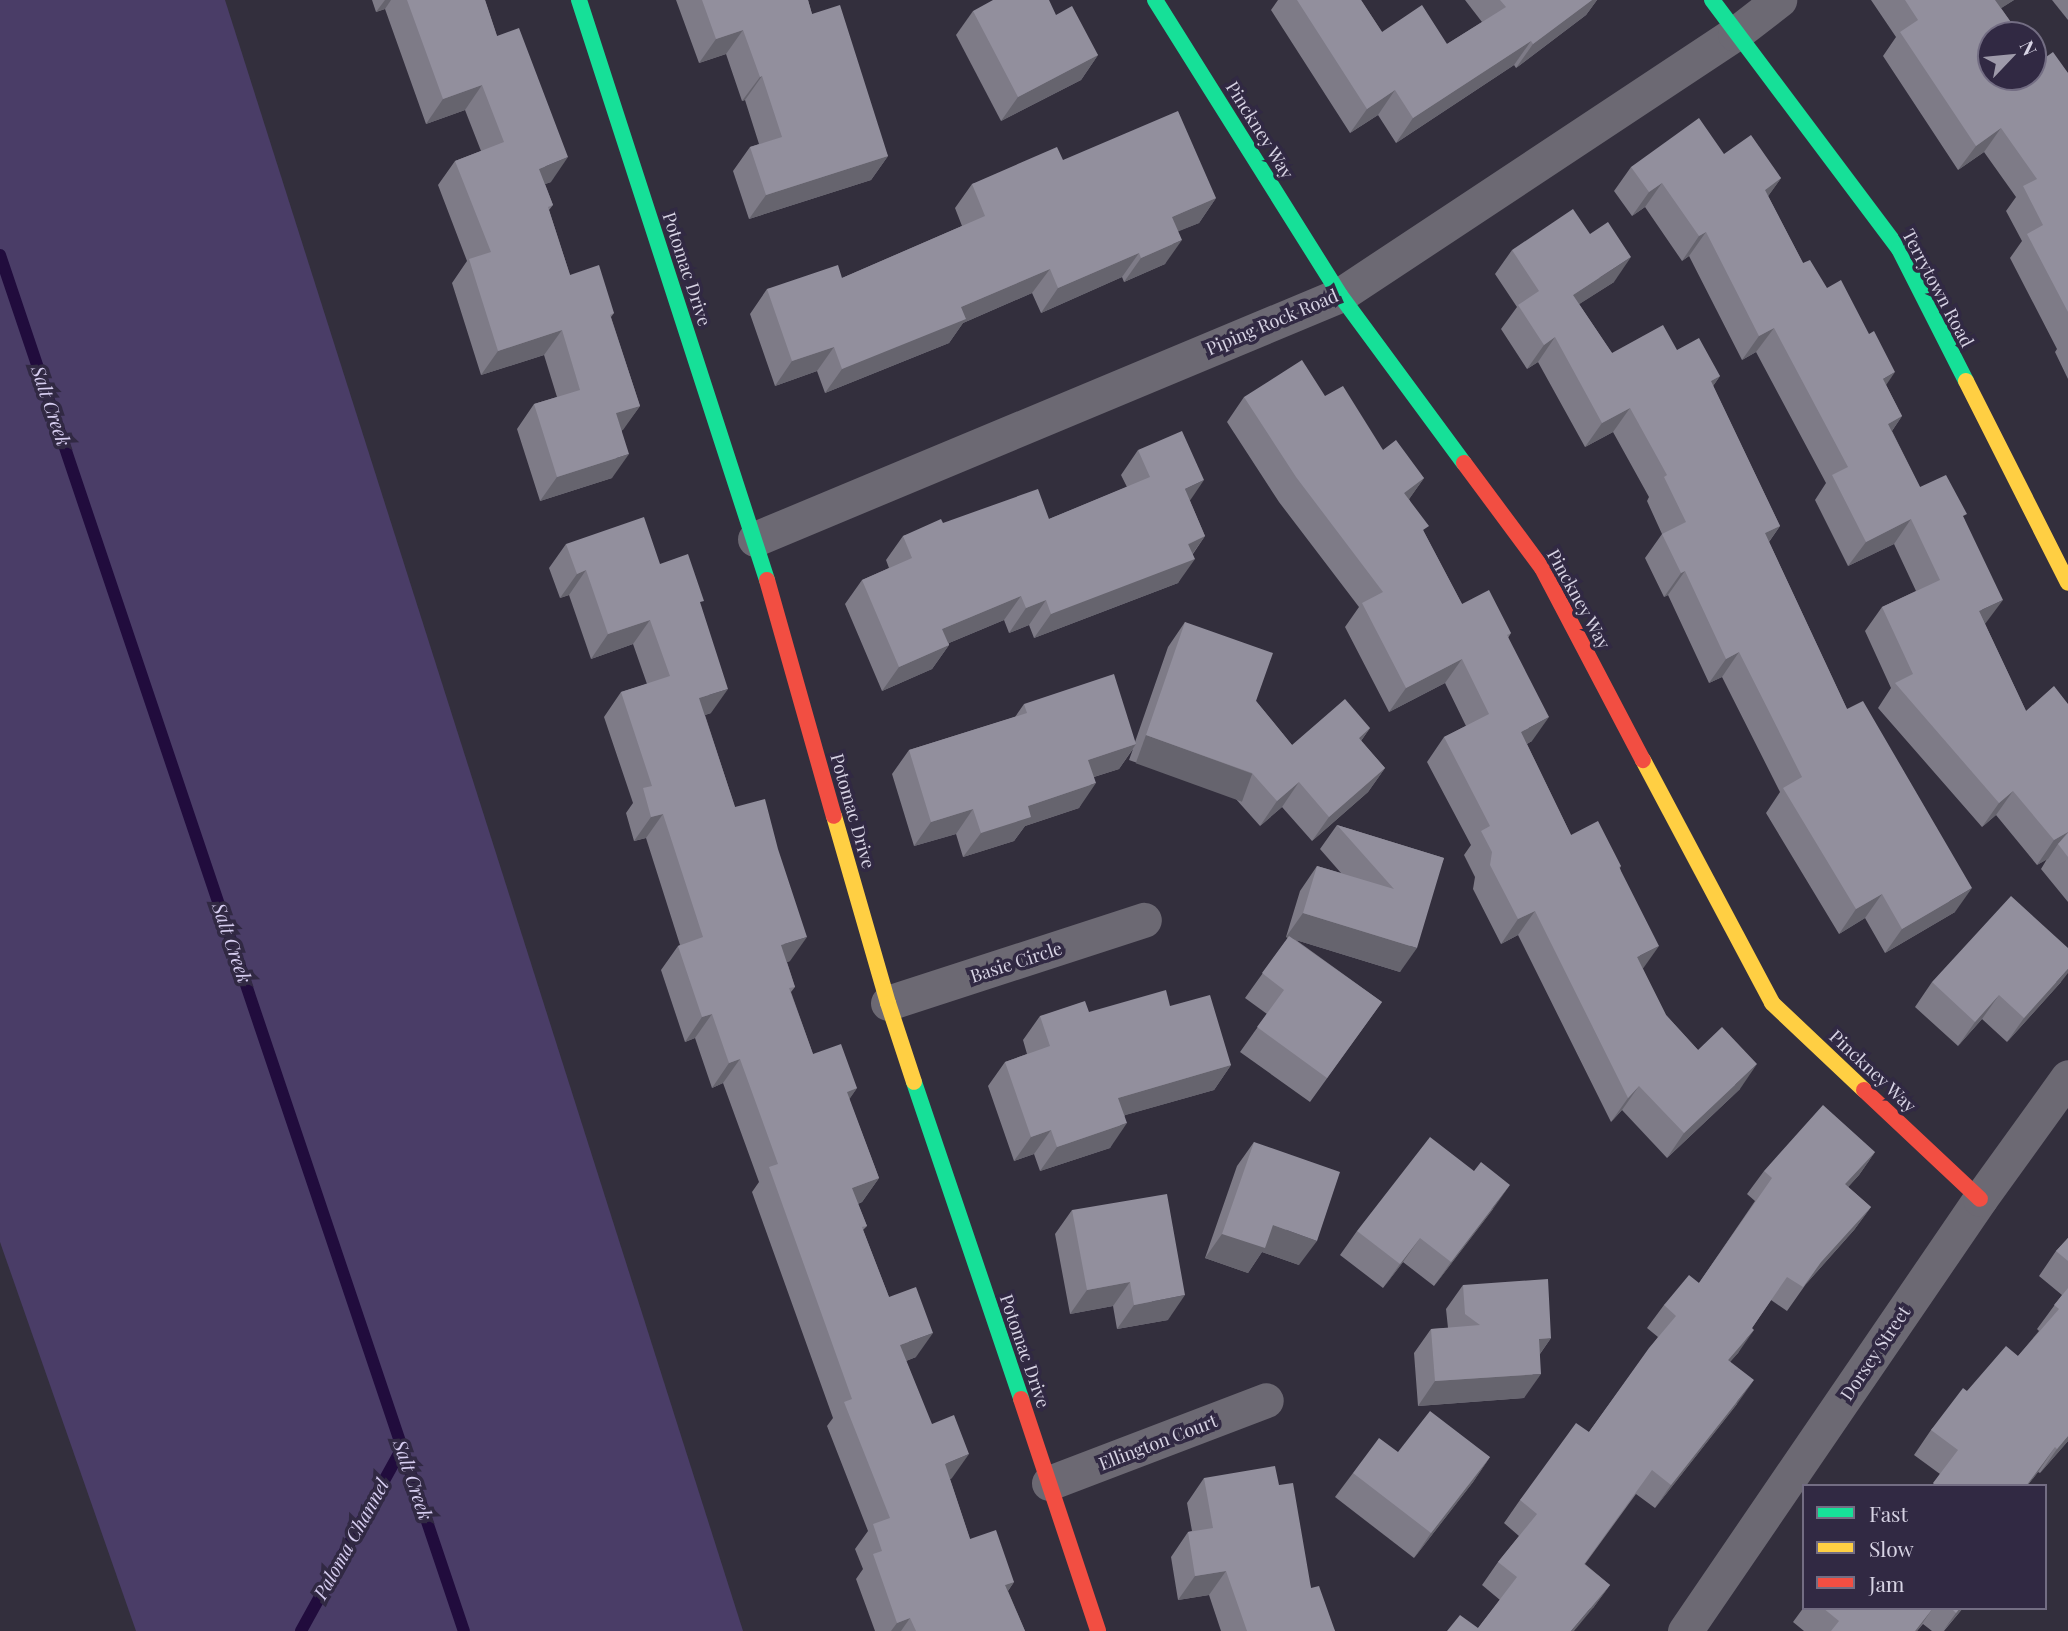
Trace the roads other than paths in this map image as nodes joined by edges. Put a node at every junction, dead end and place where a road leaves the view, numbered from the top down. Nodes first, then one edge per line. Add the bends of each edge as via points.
1 (579, 0) edge
2 (1155, 0) edge
3 (1712, 0) edge
4 (1779, 0) edge
5 (1735, 34) junction
6 (1340, 295) junction
7 (755, 538) junction
8 (2068, 583) edge
9 (1144, 920) dead end
10 (888, 1003) junction
11 (2068, 1077) edge
12 (1980, 1199) junction
13 (1266, 1400) dead end
14 (1049, 1483) junction
15 (1098, 1631) edge
16 (1685, 1631) edge

1 - 7 street, Potomac Drive
2 - 6 street, Pinckney Way
3 - 5 street, Terrytown Road
4 - 5 street, Piping Rock Road
5 - 6 street, Piping Rock Road
5 - 8 street, Terrytown Road via 1899,249
6 - 7 street, Piping Rock Road
6 - 12 street, Pinckney Way via 1542,568 1772,1003
7 - 10 street, Potomac Drive
9 - 10 street, Basie Circle
10 - 14 street, Potomac Drive
11 - 12 street, Dorsey Street
12 - 16 street, Dorsey Street
13 - 14 street, Ellington Court
14 - 15 street, Potomac Drive

